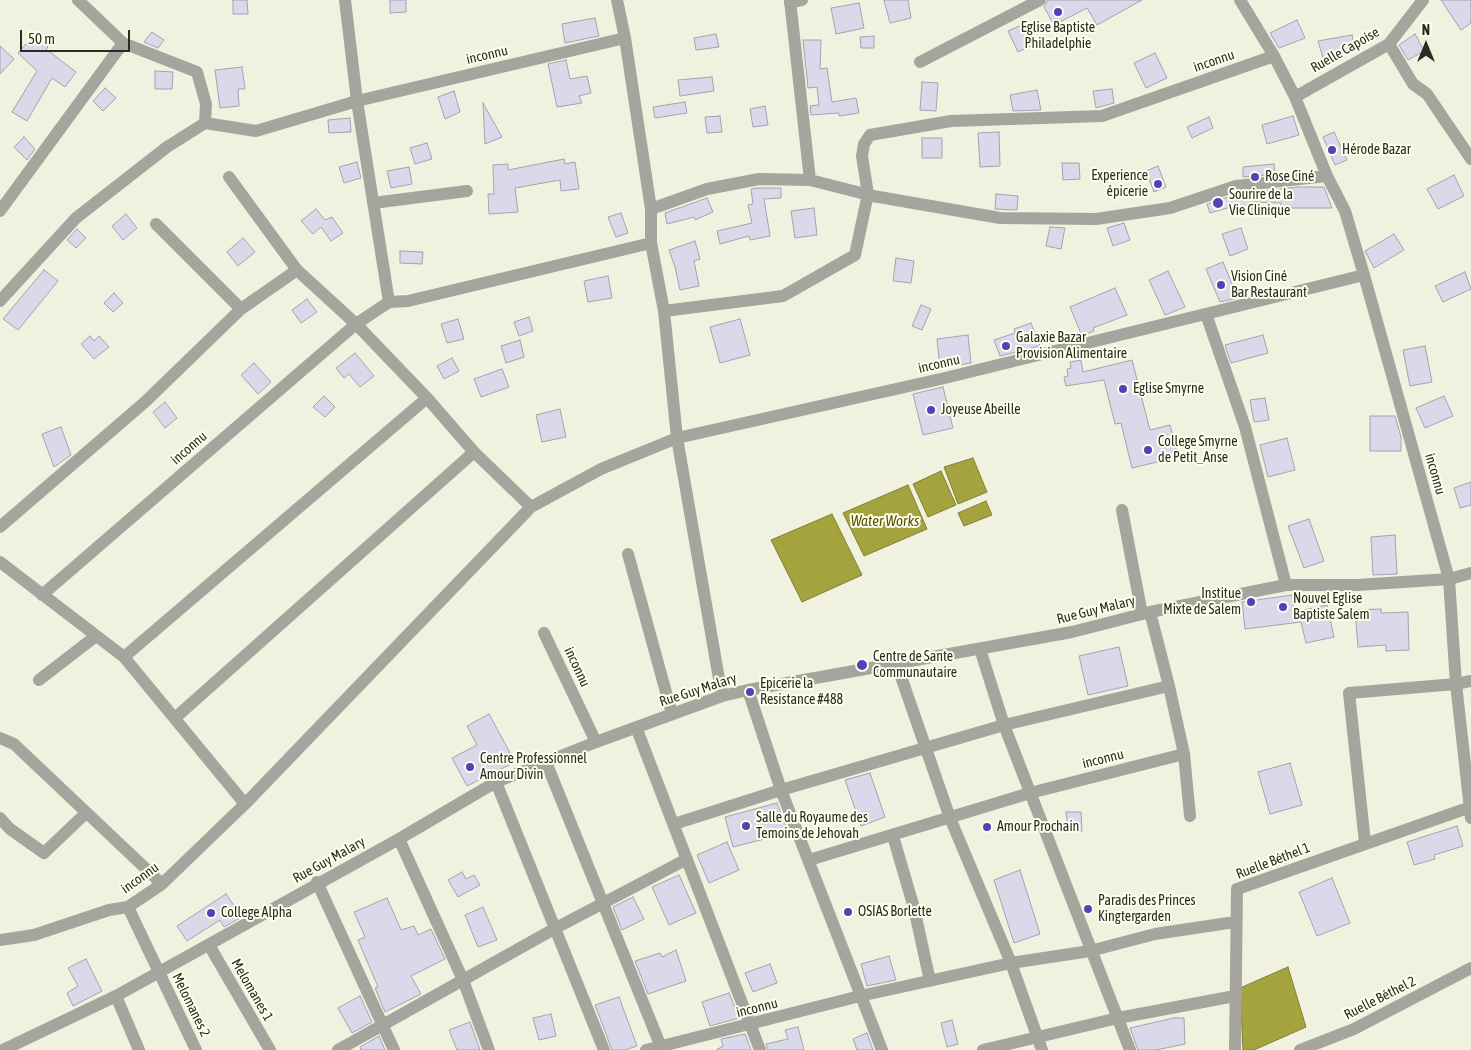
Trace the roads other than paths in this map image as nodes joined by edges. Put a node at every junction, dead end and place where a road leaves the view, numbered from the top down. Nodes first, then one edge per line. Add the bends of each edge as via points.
1 (78, 0) edge
2 (345, 0) edge
3 (617, 0) edge
4 (1040, 0) edge
5 (1240, 0) edge
6 (1423, 0) edge
7 (794, 1) edge
8 (625, 38) junction
9 (123, 43) junction
10 (1389, 44) junction
11 (1274, 56) junction
12 (920, 62) dead end
13 (1295, 97) junction
14 (356, 101) junction
15 (205, 123) junction
16 (1471, 159) edge
17 (1327, 176) junction
18 (229, 177) dead end
19 (810, 180) junction
20 (467, 191) dead end
21 (868, 194) junction
22 (2, 203) edge
23 (373, 203) junction
24 (651, 209) junction
25 (156, 224) dead end
26 (651, 243) junction
27 (297, 270) junction
28 (1364, 275) junction
29 (0, 301) edge
30 (389, 302) junction
31 (241, 309) junction
32 (664, 311) junction
33 (1206, 314) junction
34 (356, 324) junction
35 (427, 398) junction
36 (677, 438) junction
37 (474, 452) junction
38 (531, 507) junction
39 (1122, 510) dead end
40 (0, 527) edge
41 (628, 554) dead end
42 (0, 562) edge
43 (1471, 573) edge
44 (1449, 579) junction
45 (1286, 585) junction
46 (42, 595) junction
47 (1146, 613) junction
48 (544, 633) dead end
49 (96, 636) junction
50 (980, 650) junction
51 (124, 657) junction
52 (897, 665) junction
53 (39, 680) dead end
54 (1471, 681) edge
55 (1456, 684) junction
56 (1169, 686) junction
57 (748, 690) junction
58 (722, 696) junction
59 (672, 714) junction
60 (175, 718) junction
61 (1004, 725) junction
62 (636, 727) junction
63 (0, 738) edge
64 (596, 742) junction
65 (926, 747) junction
66 (1184, 754) junction
67 (546, 762) junction
68 (496, 782) junction
69 (781, 790) junction
70 (1030, 793) junction
71 (245, 804) junction
72 (1471, 811) edge
73 (86, 813) junction
74 (1190, 816) dead end
75 (0, 818) edge
76 (950, 818) junction
77 (674, 824) junction
78 (892, 836) junction
79 (399, 838) junction
80 (1365, 843) junction
81 (687, 859) junction
82 (809, 860) junction
83 (317, 882) junction
84 (162, 884) junction
85 (603, 903) junction
86 (128, 907) junction
87 (1235, 922) junction
88 (554, 929) junction
89 (0, 940) edge
90 (208, 946) junction
91 (1090, 951) junction
92 (1011, 963) junction
93 (1471, 968) edge
94 (158, 973) junction
95 (463, 980) junction
96 (930, 981) junction
97 (116, 996) junction
98 (860, 996) junction
99 (1235, 996) junction
100 (1118, 1018) junction
101 (384, 1024) junction
102 (750, 1025) junction
103 (1037, 1037) junction
104 (661, 1047) junction
105 (8, 1049) edge
106 (139, 1050) edge
107 (196, 1050) edge
108 (270, 1050) edge
109 (338, 1050) edge
110 (394, 1050) edge
111 (488, 1050) edge
112 (604, 1050) edge
113 (646, 1050) edge
114 (760, 1050) edge
115 (882, 1050) edge
116 (983, 1050) edge
117 (1042, 1050) edge
118 (1130, 1050) edge
119 (1235, 1050) edge
120 (1300, 1050) edge

1 - 9 street
2 - 14 street
3 - 8 street
4 - 12 street
5 - 11 street, inconnu
6 - 10 street, Ruelle Capoise
7 - 19 street
8 - 14 street, inconnu
8 - 24 street
9 - 15 street via 197,72 206,104
9 - 22 street
10 - 13 street, Ruelle Capoise
10 - 16 street via 1413,84 1427,94
11 - 13 street, inconnu
11 - 21 street, inconnu via 1102,116 951,121 870,135 862,156
13 - 17 street, inconnu
14 - 15 street, inconnu via 256,131
14 - 23 street
15 - 29 street via 167,147 76,218
17 - 21 street via 1236,186 1170,208 1096,220 1000,218
17 - 28 street, inconnu via 1345,211
18 - 27 street
19 - 21 street
19 - 24 street via 759,179 707,189
20 - 23 street
21 - 32 street, inconnu via 855,255 783,296
23 - 30 street
24 - 26 street
25 - 31 street
26 - 30 street, inconnu via 408,301
26 - 32 street
27 - 31 street
27 - 34 street
28 - 33 street, inconnu
28 - 44 street, inconnu
30 - 34 street, inconnu
31 - 40 street via 145,402
32 - 36 street
33 - 36 street, inconnu via 946,378
33 - 45 street via 1245,427
34 - 35 street
34 - 46 street, inconnu
35 - 37 street
35 - 51 street
36 - 38 street, inconnu via 601,469
36 - 58 street
37 - 38 street
37 - 60 street
38 - 71 street, inconnu
39 - 47 street
41 - 59 street
42 - 46 street
43 - 44 street, Rue Guy Malary
44 - 45 street, Rue Guy Malary via 1357,585
44 - 55 street, inconnu
45 - 47 street, Rue Guy Malary
46 - 49 street
47 - 50 street, Rue Guy Malary
47 - 56 street
48 - 64 street, inconnu
49 - 51 street
49 - 53 street
50 - 52 street, Rue Guy Malary
50 - 61 street
51 - 60 street
52 - 57 street, Rue Guy Malary
52 - 65 street
54 - 55 street
55 - 72 street, inconnu
55 - 80 street via 1348,693
56 - 61 street
56 - 66 street
57 - 58 street, Rue Guy Malary
57 - 69 street
58 - 59 street, Rue Guy Malary
59 - 62 street, Rue Guy Malary
60 - 71 street
61 - 65 street
61 - 70 street
62 - 64 street, Rue Guy Malary
62 - 77 street
63 - 73 street via 14,744
64 - 67 street, Rue Guy Malary
65 - 69 street
65 - 76 street
66 - 70 street, inconnu
66 - 74 street
67 - 68 street, Rue Guy Malary
67 - 85 street
68 - 79 street, Rue Guy Malary
68 - 88 street
69 - 77 street
69 - 82 street
70 - 76 street, inconnu
70 - 91 street
71 - 84 street, inconnu
72 - 80 street, Ruelle Béthel 1
73 - 75 street via 44,853
73 - 84 street
76 - 78 street, inconnu
76 - 92 street
77 - 81 street
78 - 82 street, inconnu
78 - 96 street via 914,908
79 - 83 street, Rue Guy Malary
79 - 95 street
80 - 87 street, Ruelle Béthel 1 via 1239,887
81 - 85 street
81 - 102 street
82 - 98 street
83 - 90 street, Rue Guy Malary
83 - 101 street
84 - 86 street, inconnu
85 - 88 street
85 - 104 street
86 - 89 street, inconnu via 109,910 34,935
86 - 94 street, Melomanes 2
87 - 91 street, inconnu via 1154,934
87 - 99 street, Ruelle Béthel 1
88 - 95 street
88 - 112 street
90 - 94 street, Rue Guy Malary
90 - 108 street, Melomanes 1
91 - 92 street, inconnu
91 - 100 street
92 - 96 street, inconnu
92 - 103 street
93 - 120 street, Ruelle Béthel 2 via 1354,1028
94 - 97 street, Rue Guy Malary
94 - 107 street, Melomanes 2
95 - 101 street
95 - 111 street
96 - 98 street, inconnu
97 - 105 street, Rue Guy Malary
97 - 106 street
98 - 102 street, inconnu
98 - 115 street
99 - 100 street
99 - 119 street, Ruelle Béthel 1
100 - 103 street
100 - 118 street
101 - 109 street
101 - 110 street
102 - 104 street, inconnu
102 - 114 street
103 - 116 street
103 - 117 street
104 - 113 street, inconnu

